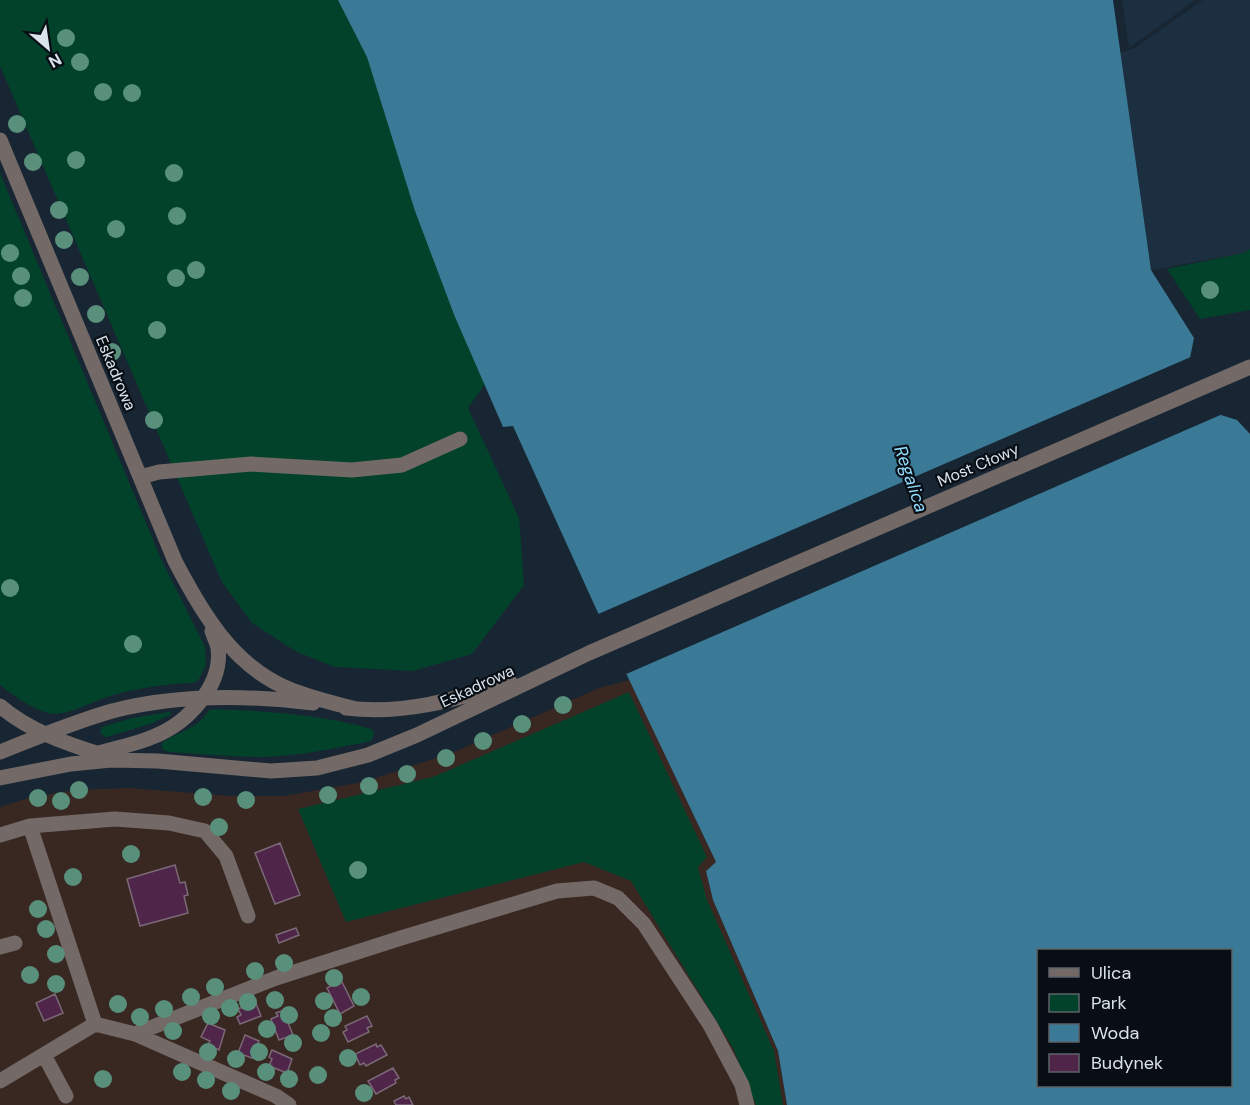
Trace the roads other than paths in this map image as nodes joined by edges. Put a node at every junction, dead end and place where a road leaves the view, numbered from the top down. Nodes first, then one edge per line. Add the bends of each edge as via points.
1 (0, 140) edge
2 (1250, 367) edge
3 (460, 439) dead end
4 (140, 477) junction
5 (207, 617) junction
6 (589, 653) junction
7 (202, 698) junction
8 (0, 706) edge
9 (356, 709) junction
10 (44, 734) junction
11 (0, 752) edge
12 (97, 753) junction
13 (142, 761) junction
14 (53, 767) junction
15 (0, 778) edge
16 (30, 826) junction
17 (0, 835) edge
18 (248, 916) dead end
19 (95, 1024) junction
20 (135, 1034) junction
21 (44, 1055) junction
22 (0, 1081) edge
23 (66, 1096) dead end
24 (289, 1105) edge
25 (747, 1105) edge

1 - 4 street, Eskadrowa
2 - 6 street, Most Cłowy
3 - 4 street via 402,465 352,470 251,464
4 - 5 street, Eskadrowa via 176,561
5 - 7 street, Eskadrowa via 218,648 218,664
5 - 9 street, Eskadrowa via 235,653 256,671 287,688
6 - 9 street, Eskadrowa via 435,705
6 - 13 street, Eskadrowa via 417,735 368,755 317,768 271,771
7 - 9 street, Eskadrowa via 277,700
7 - 10 street, Eskadrowa via 113,711
7 - 12 street, Eskadrowa via 176,725 155,736
8 - 10 street, Eskadrowa
10 - 11 street, Eskadrowa
10 - 12 street, Eskadrowa
12 - 13 street, Eskadrowa
12 - 14 street, Eskadrowa
13 - 14 street, Eskadrowa via 111,760
14 - 15 street, Eskadrowa
16 - 17 street
16 - 18 street via 115,819 169,823 205,831 226,856
16 - 19 street
19 - 20 street
19 - 21 street
20 - 24 street
20 - 25 street via 276,978 557,891 594,888 618,898 644,924 710,1025 742,1085
21 - 22 street
21 - 23 street

